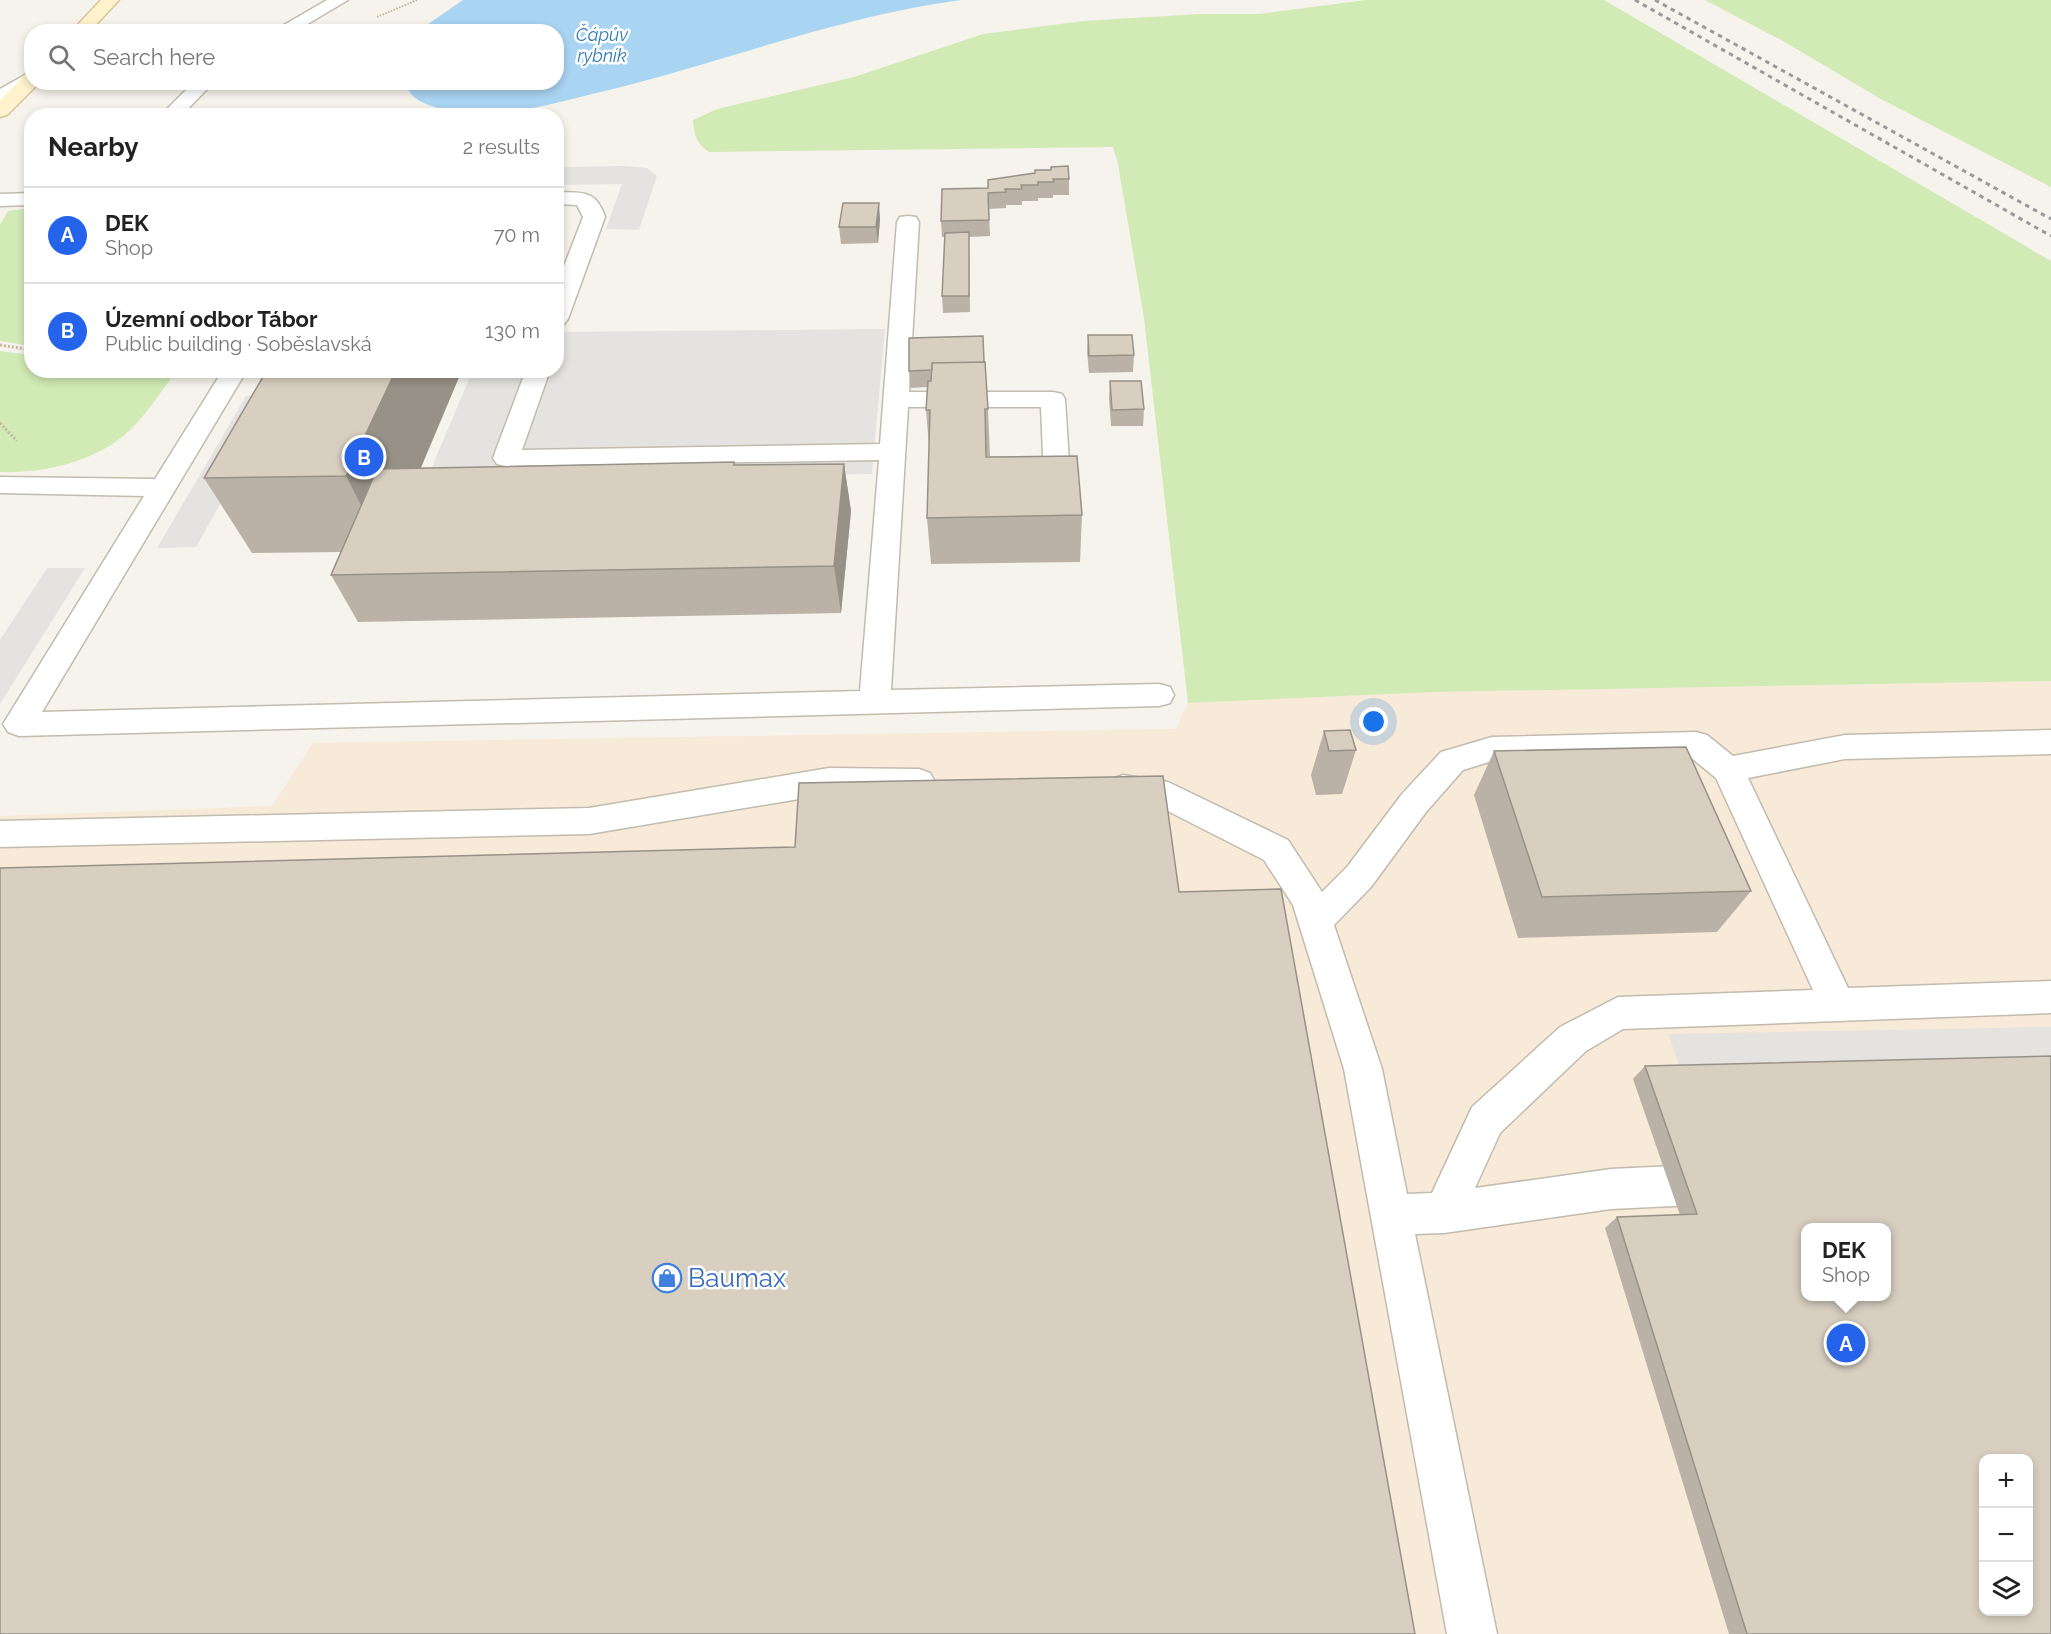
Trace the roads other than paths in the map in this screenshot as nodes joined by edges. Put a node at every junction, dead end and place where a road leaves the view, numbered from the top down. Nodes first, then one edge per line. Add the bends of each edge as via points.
1 (111, 0) edge
2 (340, 0) edge
3 (87, 24) edge
4 (295, 24) edge
5 (24, 83) edge
6 (24, 86) edge
7 (197, 90) edge
8 (0, 98) edge
9 (177, 108) edge
10 (0, 111) edge
11 (24, 199) edge
12 (564, 199) edge
13 (0, 200) edge
14 (908, 222) dead end
15 (564, 298) edge
16 (230, 378) edge
17 (535, 378) edge
18 (896, 400) junction
19 (893, 452) junction
20 (1057, 478) edge
21 (0, 485) edge
22 (162, 488) junction
23 (1159, 696) dead end
24 (875, 701) junction
25 (2051, 742) edge
26 (1728, 770) junction
27 (945, 783) edge
28 (1093, 786) edge
29 (0, 834) edge
30 (1316, 921) junction
31 (2051, 997) edge
32 (1838, 1005) junction
33 (1754, 1182) edge
34 (1444, 1213) junction
35 (1391, 1215) junction
36 (1472, 1634) edge

1 - 3 main road
2 - 4 street
5 - 8 street
6 - 10 main road
7 - 9 street
11 - 13 street
12 - 15 street via 590,204 594,217
14 - 18 street
16 - 22 street
17 - 19 street via 506,458
18 - 19 street
18 - 20 street via 1053,399
19 - 24 street
21 - 22 street
22 - 24 street via 19,724
23 - 24 street
25 - 26 street via 1845,747
26 - 30 street via 1696,744 1492,749 1452,761 1414,803 1359,877
26 - 32 street
27 - 29 street via 829,781 589,821
28 - 30 street via 1157,790 1276,850 1309,901
30 - 35 street via 1363,1069
31 - 32 street
32 - 34 street via 1618,1013 1573,1039 1486,1120
33 - 34 street via 1611,1189
34 - 35 street
35 - 36 street

